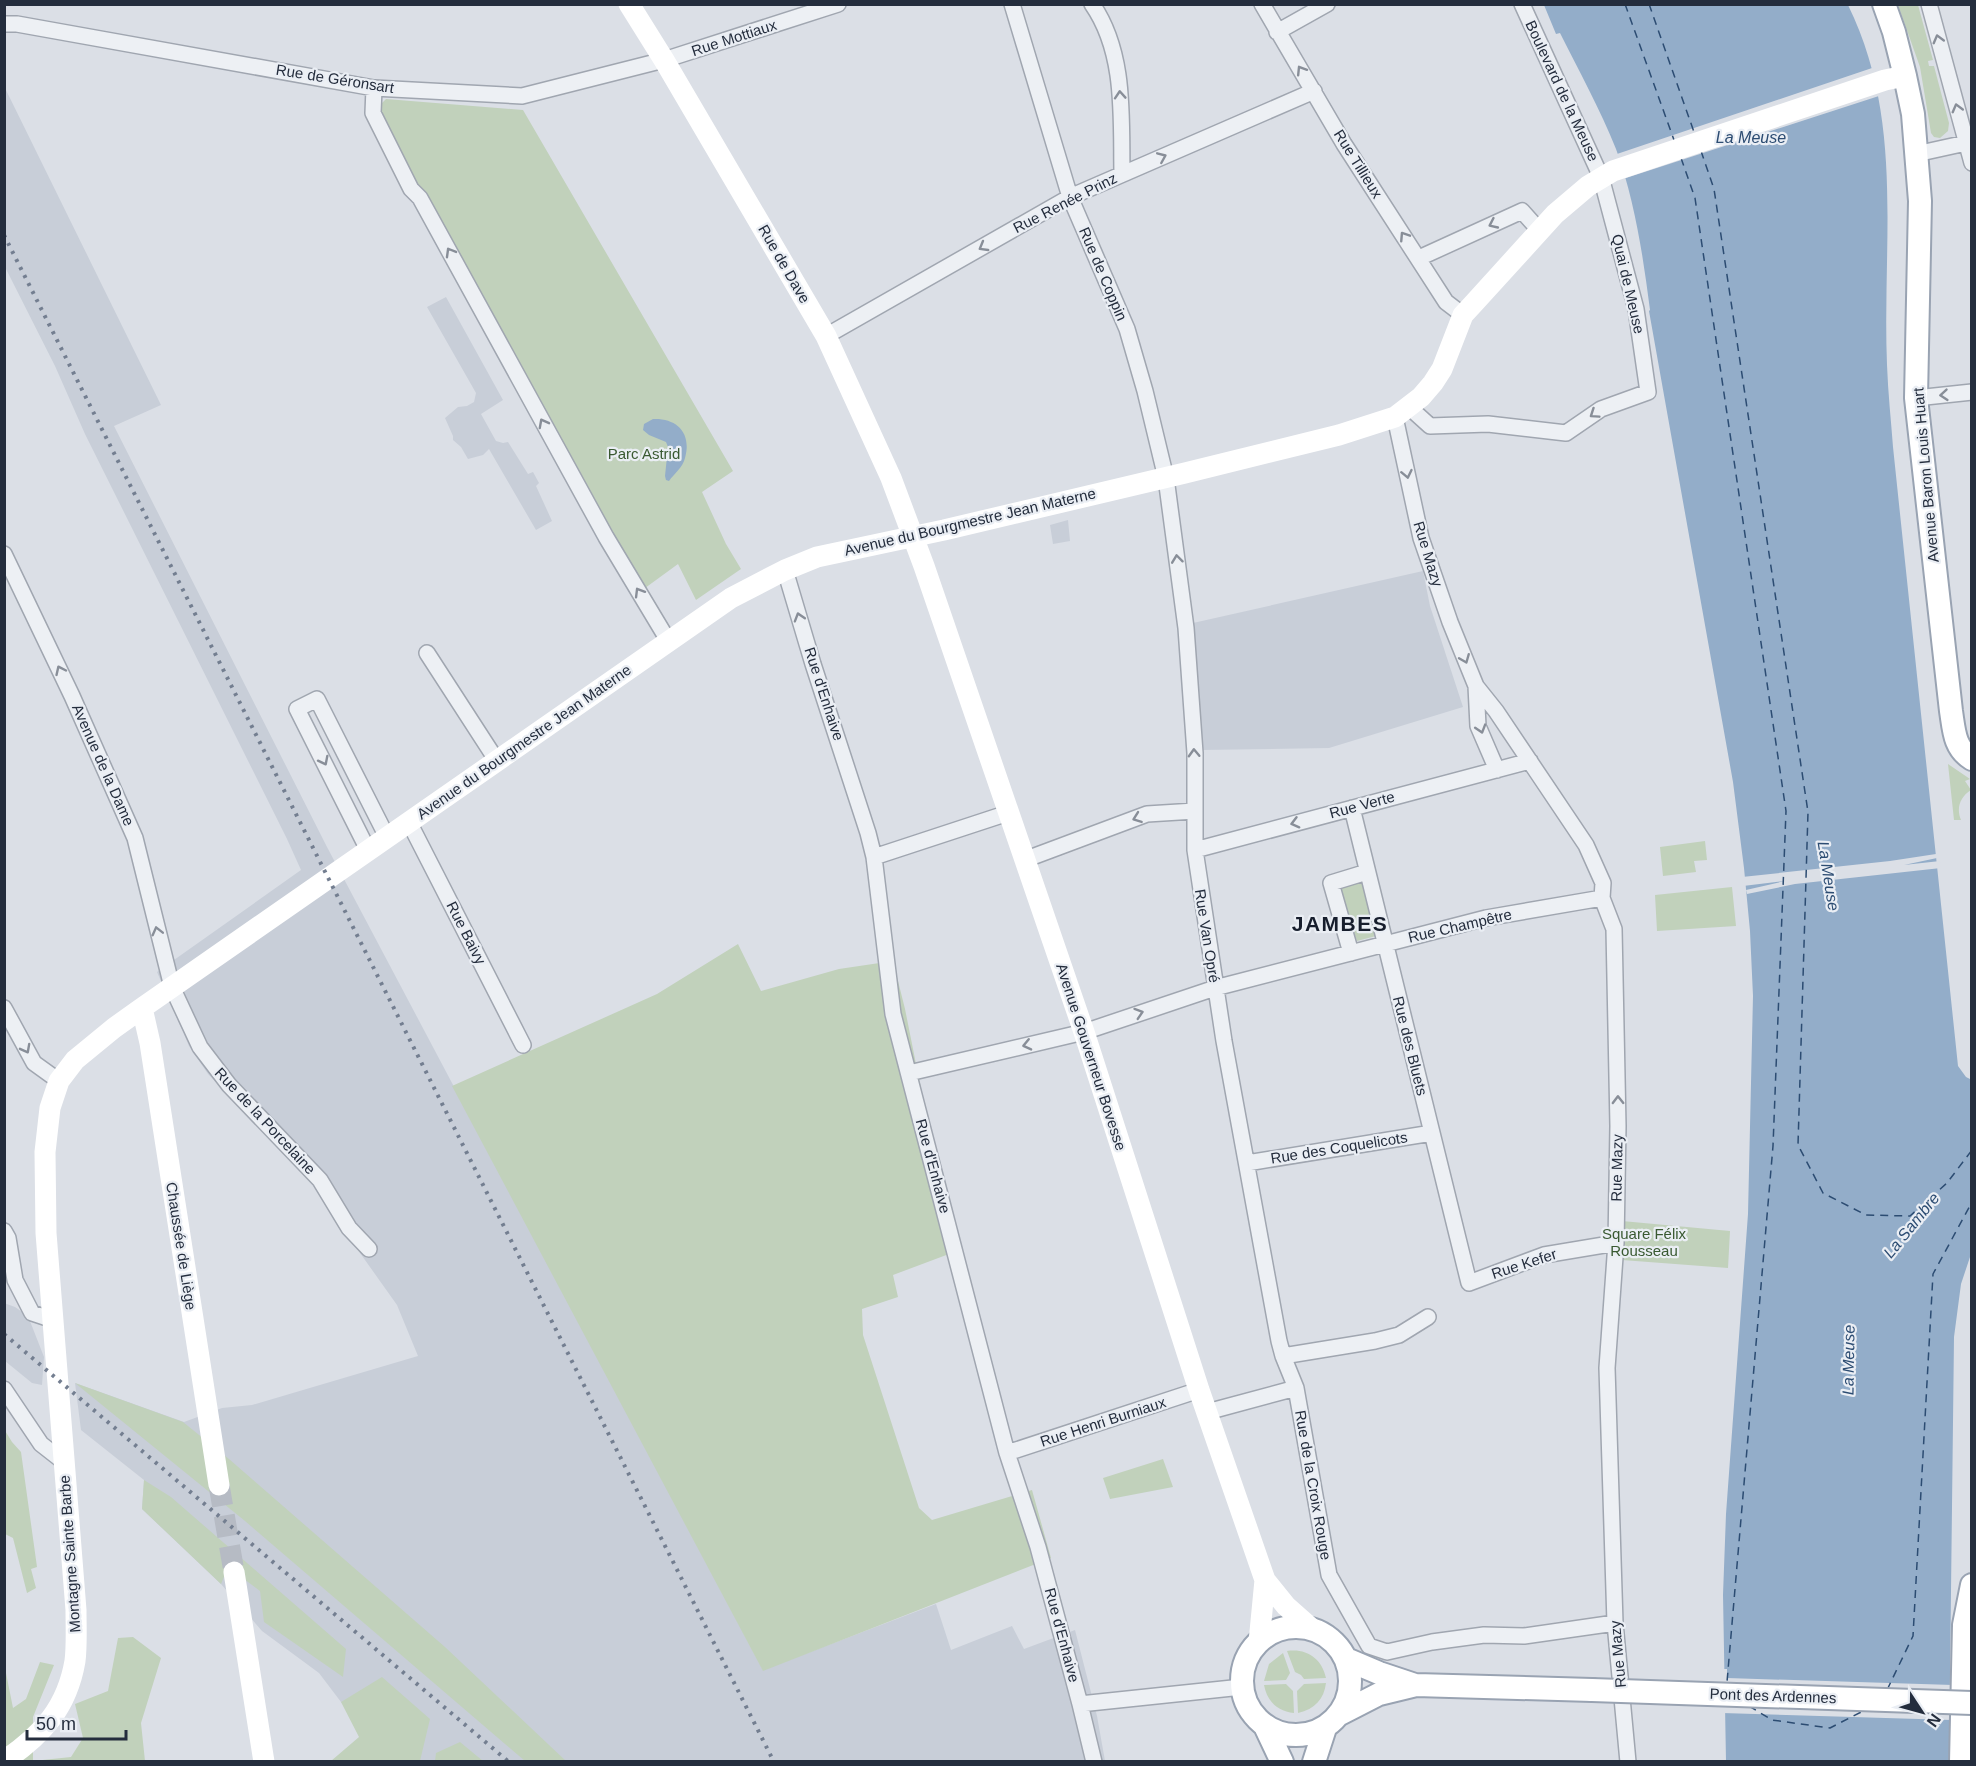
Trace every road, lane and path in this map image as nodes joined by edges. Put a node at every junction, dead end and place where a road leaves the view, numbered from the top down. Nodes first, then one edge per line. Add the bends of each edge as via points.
1 (629, 4) edge
2 (838, 4) edge
3 (1012, 4) edge
4 (1092, 4) edge
5 (1262, 4) edge
6 (1327, 4) edge
7 (1522, 4) edge
8 (1884, 4) edge
9 (1929, 4) edge
10 (4, 24) edge
11 (1278, 32) junction
12 (664, 60) junction
13 (1895, 78) junction
14 (374, 88) junction
15 (1314, 91) junction
16 (1966, 144) junction
17 (1916, 154) junction
18 (1971, 163) edge
19 (1122, 174) junction
20 (1607, 174) junction
21 (1070, 198) junction
22 (1539, 231) junction
23 (1419, 258) junction
24 (1463, 315) junction
25 (826, 336) junction
26 (1971, 392) edge
27 (1916, 398) junction
28 (1402, 412) junction
29 (1166, 478) junction
30 (912, 537) junction
31 (4, 554) edge
32 (785, 570) junction
33 (669, 642) junction
34 (427, 653) dead end
35 (1476, 686) junction
36 (1971, 759) edge
37 (497, 761) junction
38 (1530, 761) junction
39 (1497, 770) junction
40 (1352, 808) junction
41 (1195, 811) junction
42 (1008, 813) junction
43 (409, 822) junction
44 (387, 837) junction
45 (1195, 849) junction
46 (368, 850) junction
47 (874, 857) junction
48 (1024, 860) junction
49 (1368, 872) junction
50 (1602, 898) junction
51 (1385, 944) junction
52 (1351, 953) junction
53 (172, 987) junction
54 (1215, 988) junction
55 (4, 1008) edge
56 (142, 1008) junction
57 (1084, 1032) junction
58 (523, 1045) dead end
59 (909, 1073) junction
60 (59, 1081) junction
61 (1432, 1133) junction
62 (1247, 1163) junction
63 (4, 1231) edge
64 (1616, 1243) junction
65 (369, 1249) dead end
66 (1469, 1283) joint
67 (1428, 1317) dead end
68 (53, 1320) junction
69 (1283, 1356) junction
70 (1296, 1388) junction
71 (4, 1389) edge
72 (1199, 1390) junction
73 (1207, 1412) junction
74 (1007, 1453) junction
75 (64, 1462) junction
76 (219, 1485) tunnel mouth
77 (234, 1572) tunnel mouth
78 (1265, 1580) junction
79 (1971, 1585) edge
80 (1615, 1623) junction
81 (1312, 1629) junction
82 (1259, 1642) junction
83 (1346, 1659) junction
84 (1416, 1685) junction
85 (1242, 1687) junction
86 (1080, 1704) junction
87 (1971, 1704) edge
88 (1332, 1721) junction
89 (1265, 1726) junction
90 (4, 1761) edge
91 (264, 1761) edge
92 (1094, 1761) edge
93 (1282, 1761) edge
94 (1314, 1761) edge
95 (1628, 1761) edge
96 (1961, 1761) edge

1 - 12 main road, Rue de Dave
2 - 12 street, Rue Mottiaux
3 - 21 street, Rue de Coppin
19 -> 4 street via 1118,71
5 - 11 street, Rue Tillieux
6 - 11 street
7 - 20 street, Boulevard de la Meuse
8 - 13 main road, Avenue Baron Louis Huart via 1894,32
16 -> 9 street
10 - 14 street, Rue de Géronsart
15 -> 11 street, Rue Tillieux
12 - 14 street, Rue de Géronsart via 522,96
12 - 25 main road, Rue de Dave
13 - 17 main road, Avenue Baron Louis Huart via 1912,114
13 - 20 main road, Avenue du Bourgmestre Jean Materne
33 -> 14 street via 595,518 420,198 411,189 373,113
19 -> 15 street, Rue Renée Prinz
23 -> 15 street, Rue Tillieux
16 - 17 street
16 - 18 street
17 - 27 main road, Avenue Baron Louis Huart via 1920,201
19 - 21 street, Rue Renée Prinz
20 - 22 main road, Avenue du Bourgmestre Jean Materne via 1576,196
20 -> 28 street, Quai de Meuse via 1636,309 1648,392 1601,409 1566,433 1488,424 1430,426
21 -> 25 street, Rue Renée Prinz
21 - 29 street, Rue de Coppin via 1126,329
22 -> 23 street via 1522,211
22 - 24 main road, Avenue du Bourgmestre Jean Materne
23 - 24 street, Rue Tillieux via 1446,303
24 - 28 main road, Avenue du Bourgmestre Jean Materne via 1442,369
25 - 30 main road, Rue de Dave via 891,478
26 -> 27 street
27 - 36 main road, Avenue Baron Louis Huart via 1956,740
28 - 29 main road, Avenue du Bourgmestre Jean Materne via 1339,435
28 -> 35 street, Rue Mazy via 1421,538
29 - 30 main road, Avenue du Bourgmestre Jean Materne
41 -> 29 street, Rue Van Opré via 1186,628
30 - 32 main road, Avenue du Bourgmestre Jean Materne via 817,557
30 - 42 main road, Avenue Gouverneur Bovesse
53 -> 31 street, Avenue de la Dame via 135,838
32 - 33 main road, Avenue du Bourgmestre Jean Materne via 731,598
47 -> 32 street, Rue d'Enhaive
33 - 37 main road, Avenue du Bourgmestre Jean Materne
34 - 37 street
35 - 38 street, Rue Mazy
35 -> 39 street, Rue Mazy via 1478,726
37 - 43 main road, Avenue du Bourgmestre Jean Materne
38 - 39 street, Rue Verte
38 - 50 street, Rue Mazy via 1586,845 1602,883
39 - 40 street, Rue Verte
40 -> 45 street, Rue Verte
40 - 49 street, Rue des Bluets
41 - 45 street, Rue Van Opré
41 -> 48 street via 1147,814
42 - 47 street
42 - 48 main road, Avenue Gouverneur Bovesse
43 - 44 main road, Avenue du Bourgmestre Jean Materne
43 - 58 street, Rue Baivy
44 - 46 main road, Avenue du Bourgmestre Jean Materne
44 -> 46 street via 317,699 297,709
45 - 54 street, Rue Van Opré
46 - 53 main road, Avenue du Bourgmestre Jean Materne
47 - 59 street, Rue d'Enhaive via 893,1014
48 - 57 main road, Avenue Gouverneur Bovesse
49 - 51 street, Rue des Bluets
49 - 52 street via 1331,883
50 - 51 street, Rue Champêtre via 1486,918
64 -> 50 street, Rue Mazy via 1616,960 1614,929
51 - 52 street, Rue Champêtre
51 - 61 street, Rue des Bluets
52 - 54 street, Rue Champêtre
53 - 56 main road, Avenue du Bourgmestre Jean Materne
53 - 65 street, Rue de la Porcelaine via 200,1047 214,1067 320,1180 349,1228
57 -> 54 street, Rue Champêtre
54 - 62 street, Rue Van Opré
55 -> 60 street via 34,1063
56 - 60 main road, Avenue du Bourgmestre Jean Materne via 75,1060
56 - 76 main road, Chaussée de Liège
57 -> 59 street, Rue Champêtre
57 - 72 main road, Avenue Gouverneur Bovesse
59 - 74 street, Rue d'Enhaive
60 - 68 main road, Montagne Sainte Barbe via 50,1108 45,1152
61 - 62 street, Rue des Coquelicots
61 - 66 street, Rue des Bluets
62 - 69 street, Rue Van Opré
63 - 68 street via 15,1280 32,1313
64 - 66 street, Rue Kefer via 1544,1255
64 - 80 street, Rue Mazy via 1607,1368
67 - 69 street via 1399,1335
68 - 75 main road, Montagne Sainte Barbe
69 - 70 street, Rue Van Opré
70 - 73 street
70 - 80 street, Rue de la Croix Rouge via 1329,1575 1369,1646 1387,1652 1484,1635 1524,1636
71 - 75 street via 41,1444
72 - 73 main road, Avenue Gouverneur Bovesse
72 - 74 street, Rue Henri Burniaux
73 - 78 main road, Avenue Gouverneur Bovesse
74 - 86 street, Rue d'Enhaive via 1038,1547
75 - 90 main road, Montagne Sainte Barbe via 76,1610 75,1659 69,1688 57,1711 38,1735
77 - 91 main road
78 - 81 main road, Avenue Gouverneur Bovesse
78 - 82 main road, Avenue Gouverneur Bovesse
79 - 96 main road via 1964,1625
80 - 95 street, Rue Mazy
81 - 82 main road via 1284,1628
81 - 83 main road via 1338,1646
82 - 85 main road via 1245,1662
83 - 84 main road
83 - 88 main road via 1351,1677 1349,1697
84 - 87 main road, Pont des Ardennes, bridge
84 - 88 main road via 1379,1694
85 - 86 street
85 - 89 main road via 1246,1702
86 - 92 street, Rue d'Enhaive
88 - 89 main road via 1310,1734 1294,1736
88 - 94 main road
89 - 93 main road

